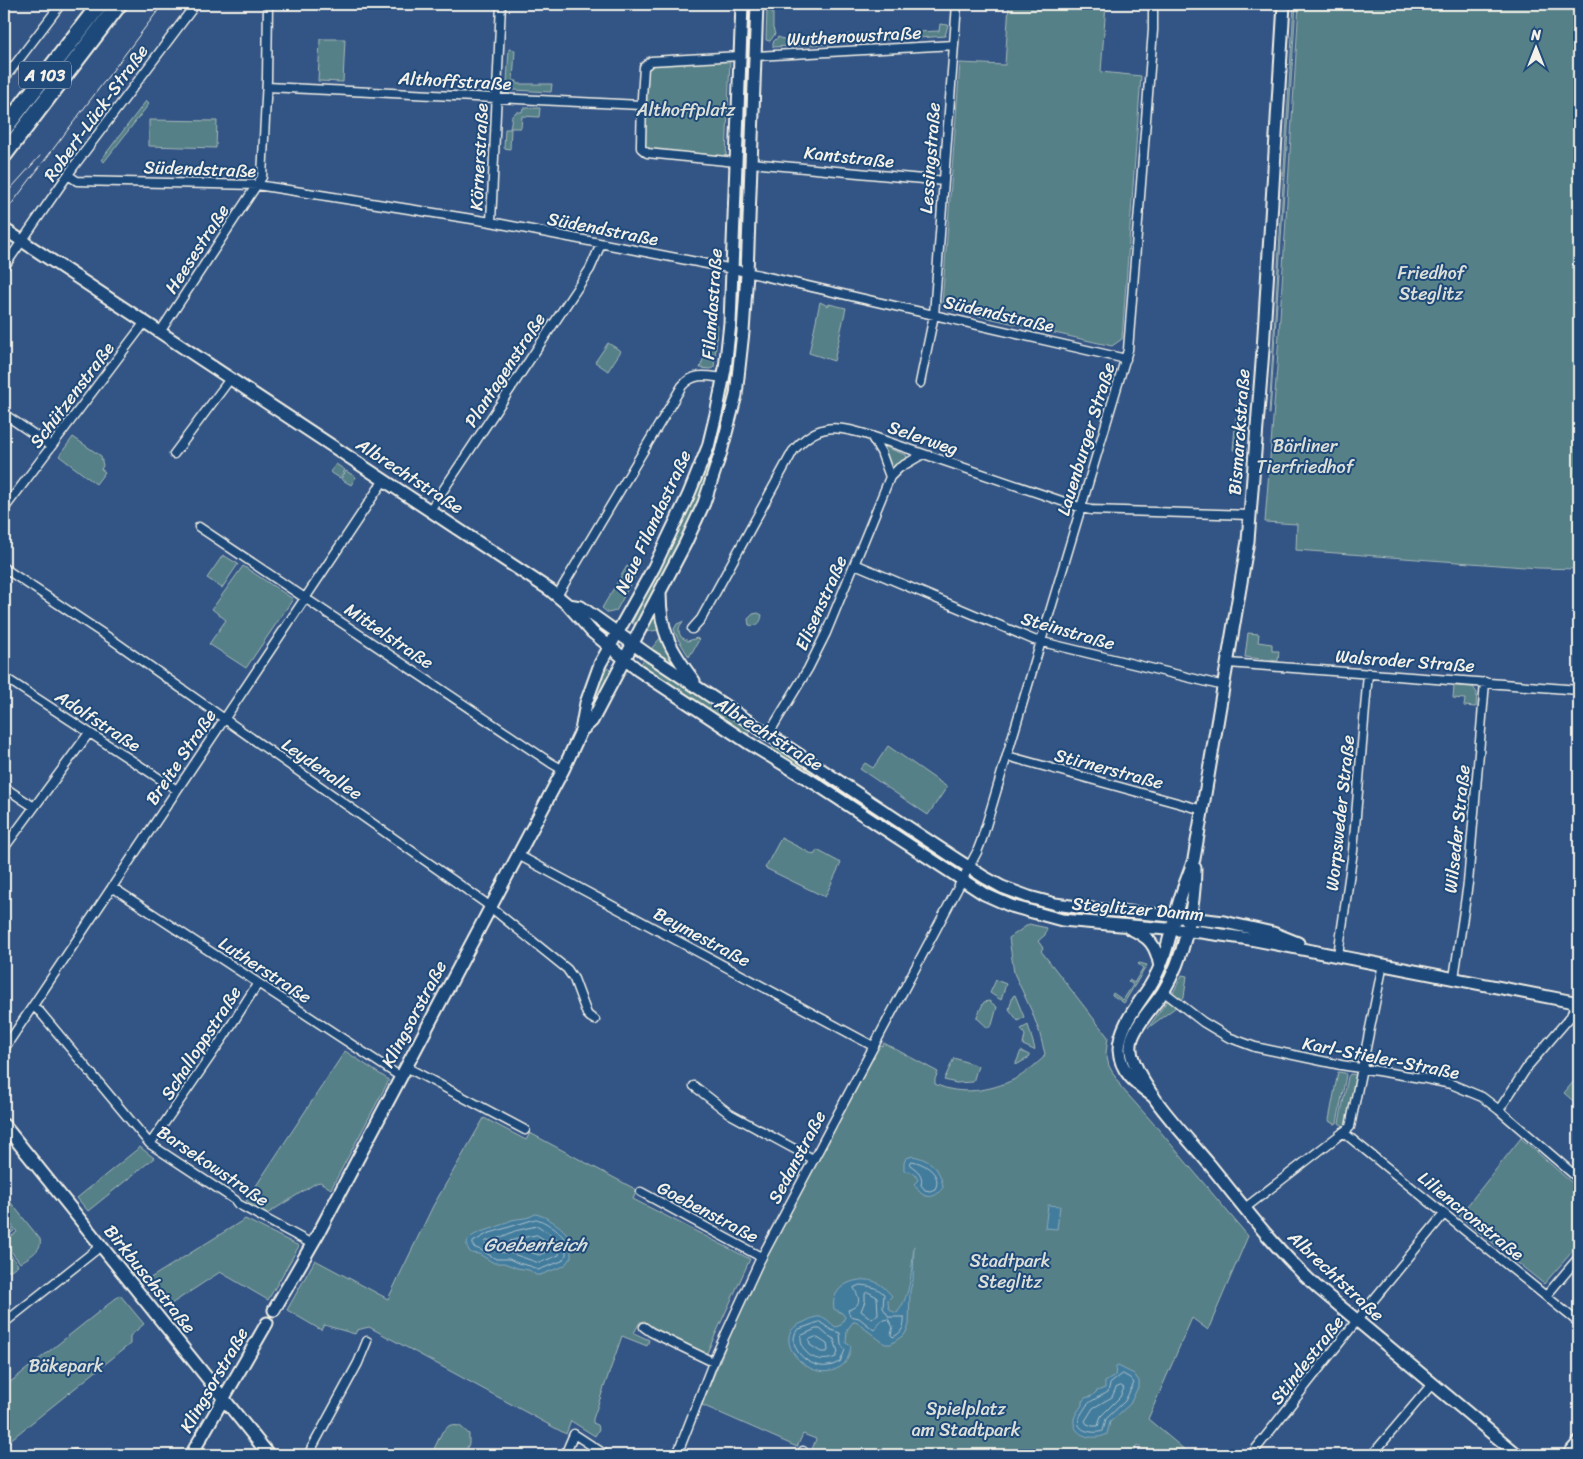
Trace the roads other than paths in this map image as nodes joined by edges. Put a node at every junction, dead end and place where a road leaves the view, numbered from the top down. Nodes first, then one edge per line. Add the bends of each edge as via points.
1 (61, 4) edge
2 (100, 4) edge
3 (119, 4) edge
4 (194, 4) edge
5 (268, 4) edge
6 (501, 4) edge
7 (742, 4) edge
8 (757, 4) edge
9 (957, 4) edge
10 (1153, 4) edge
11 (1284, 4) edge
12 (954, 45) junction
13 (740, 56) junction
14 (756, 56) junction
15 (4, 79) edge
16 (267, 87) junction
17 (497, 98) junction
18 (642, 104) junction
19 (4, 129) edge
20 (4, 156) edge
21 (736, 162) junction
22 (751, 162) junction
23 (68, 175) junction
24 (944, 181) junction
25 (257, 185) junction
26 (491, 222) junction
27 (4, 229) edge
28 (22, 241) junction
29 (601, 244) junction
30 (4, 267) edge
31 (733, 269) junction
32 (747, 273) junction
33 (934, 315) junction
34 (145, 322) junction
35 (160, 332) junction
36 (1126, 359) junction
37 (724, 378) junction
38 (230, 379) junction
39 (920, 383) dead end
40 (736, 395) joint
41 (4, 414) edge
42 (871, 436) junction
43 (51, 446) junction
44 (174, 454) dead end
45 (923, 454) junction
46 (890, 477) junction
47 (384, 480) junction
48 (1082, 508) junction
49 (4, 509) edge
50 (430, 510) junction
51 (1250, 515) junction
52 (199, 526) dead end
53 (855, 564) junction
54 (4, 568) edge
55 (660, 591) junction
56 (557, 596) junction
57 (305, 597) junction
58 (568, 605) junction
59 (692, 629) dead end
60 (617, 633) junction
61 (1041, 642) junction
62 (632, 643) junction
63 (609, 646) junction
64 (624, 659) junction
65 (1228, 663) junction
66 (1368, 673) junction
67 (4, 677) edge
68 (1485, 682) junction
69 (1224, 686) junction
70 (699, 688) junction
71 (1579, 690) edge
72 (225, 718) junction
73 (581, 731) junction
74 (89, 733) junction
75 (772, 737) junction
76 (765, 754) junction
77 (1007, 756) junction
78 (563, 770) junction
79 (4, 787) edge
80 (177, 790) junction
81 (34, 807) junction
82 (1203, 810) junction
83 (4, 848) edge
84 (518, 855) junction
85 (1194, 859) junction
86 (968, 867) junction
87 (962, 880) junction
88 (112, 887) junction
89 (490, 907) junction
90 (1175, 916) junction
91 (1189, 918) junction
92 (1122, 925) junction
93 (1172, 930) junction
94 (1186, 931) junction
95 (1318, 952) junction
96 (1338, 955) junction
97 (1383, 964) junction
98 (1160, 967) junction
99 (1454, 978) junction
100 (258, 983) junction
101 (1163, 991) junction
102 (1577, 1002) edge
103 (33, 1006) junction
104 (595, 1020) dead end
105 (873, 1046) junction
106 (4, 1050) edge
107 (1363, 1068) junction
108 (403, 1072) junction
109 (694, 1086) dead end
110 (1154, 1097) junction
111 (1500, 1110) junction
112 (525, 1130) dead end
113 (6, 1132) edge
114 (1343, 1132) junction
115 (150, 1144) junction
116 (813, 1159) junction
117 (1579, 1179) edge
118 (640, 1192) dead end
119 (1245, 1208) junction
120 (1444, 1214) junction
121 (312, 1244) junction
122 (101, 1246) junction
123 (762, 1257) junction
124 (1579, 1257) edge
125 (1546, 1296) junction
126 (274, 1310) dead end
127 (1357, 1321) junction
128 (4, 1323) edge
129 (267, 1323) dead end
130 (1579, 1323) edge
131 (644, 1327) dead end
132 (367, 1341) dead end
133 (713, 1362) junction
134 (1432, 1384) junction
135 (223, 1399) junction
136 (1579, 1442) edge
137 (71, 1455) edge
138 (77, 1455) edge
139 (191, 1455) edge
140 (269, 1455) edge
141 (308, 1455) edge
142 (566, 1455) edge
143 (606, 1455) edge
144 (677, 1455) edge
145 (1251, 1455) edge
146 (1372, 1455) edge
147 (1518, 1455) edge
148 (1568, 1455) edge

1 - 15 street
2 - 19 highway, A 103
3 - 20 highway, A 103
4 - 23 street, Robert-Lück-Straße
5 - 16 street, Heesestraße
6 - 17 street, Körnerstraße
7 - 13 main road, Filandastraße
8 - 14 main road, Filandastraße
9 - 12 street, Lessingstraße
10 - 36 street, Lauenburger Straße
11 - 51 main road, Bismarckstraße
12 - 14 street, Wuthenowstraße
12 - 24 street, Lessingstraße
13 - 18 street via 651,61 644,67
13 - 21 main road, Filandastraße
14 - 22 main road, Filandastraße
16 - 17 street, Althoffstraße
16 - 25 street, Heesestraße via 264,173
17 - 18 street, Althoffstraße
17 - 26 street, Körnerstraße
18 - 21 street via 641,148 647,153
21 - 31 main road, Filandastraße
22 - 24 street, Kantstraße
22 - 32 main road, Filandastraße
23 - 25 street, Südendstraße via 77,181
23 - 28 street, Robert-Lück-Straße
24 - 33 street, Lessingstraße
25 - 26 street, Südendstraße
25 - 35 street, Heesestraße
26 - 29 street, Südendstraße
27 - 28 main road, Albrechtstraße
28 - 30 street, Robert-Lück-Straße
28 - 34 main road, Albrechtstraße
29 - 31 street, Südendstraße
29 - 50 street, Plantagenstraße via 590,269
31 - 32 street, Südendstraße
31 - 37 main road, Filandastraße
32 - 33 street, Südendstraße
32 - 40 main road, Filandastraße
33 - 36 street, Südendstraße
33 - 39 street
34 - 35 main road, Albrechtstraße
34 - 43 street, Schützenstraße
35 - 38 main road, Albrechtstraße
36 - 48 street, Lauenburger Straße
37 - 56 street, Filandastraße via 695,376 682,386
37 - 60 main road, Neue Filandastraße via 708,447 688,496
38 - 44 street
38 - 47 main road, Albrechtstraße
40 - 55 main road, Neue Filandastraße via 704,503
41 - 43 street
42 - 45 street, Selerweg
42 - 46 street
42 - 59 street, Selerweg via 851,429 830,428 803,439 793,451 701,619
43 - 49 street, Schützenstraße
45 - 46 street
45 - 48 street, Selerweg
46 - 53 street, Elisenstraße
47 - 50 main road, Albrechtstraße
47 - 57 street, Breite Straße
48 - 51 street, Selerweg
48 - 61 street, Lauenburger Straße
50 - 56 main road, Albrechtstraße
51 - 65 main road, Bismarckstraße
52 - 57 street, Mittelstraße
53 - 61 street, Steinstraße
53 - 75 street, Elisenstraße via 820,646
54 - 72 street, Leydenallee
55 - 62 main road, Neue Filandastraße
55 - 70 main road via 666,638
56 - 58 main road, Albrechtstraße
57 - 72 street, Breite Straße
57 - 78 street, Mittelstraße
58 - 60 main road, Albrechtstraße via 581,607
58 - 63 main road, Albrechtstraße
60 - 62 main road, Albrechtstraße
60 - 63 main road, Neue Filandastraße
61 - 69 street, Steinstraße
61 - 77 street, Lauenburger Straße
62 - 64 main road, Neue Filandastraße
62 - 70 main road, Albrechtstraße
63 - 64 main road, Albrechtstraße
63 - 73 main road, Klingsorstraße via 586,703
64 - 73 main road, Klingsorstraße via 592,721
64 - 76 main road, Albrechtstraße
65 - 66 street, Walsroder Straße
65 - 69 main road, Bismarckstraße
66 - 68 street, Walsroder Straße
66 - 96 street, Worpsweder Straße via 1353,851
67 - 74 street, Adolfstraße
68 - 71 street, Walsroder Straße
68 - 99 street, Wilseder Straße via 1468,883
69 - 82 main road, Bismarckstraße
70 - 75 main road, Albrechtstraße
72 - 80 street, Breite Straße
72 - 89 street, Leydenallee
73 - 78 main road, Klingsorstraße
74 - 80 street, Adolfstraße
74 - 81 street
75 - 76 main road
75 - 86 main road, Albrechtstraße
76 - 87 main road, Albrechtstraße
77 - 82 street, Stirnerstraße
77 - 86 street, Lauenburger Straße via 982,839
78 - 84 main road, Klingsorstraße
79 - 81 street
80 - 88 street, Breite Straße
81 - 83 street
82 - 85 main road, Bismarckstraße
84 - 89 main road, Klingsorstraße
84 - 105 street, Beymestraße
85 - 90 main road, Bismarckstraße
85 - 91 main road, Bismarckstraße via 1193,902
86 - 87 street, Lauenburger Straße
86 - 90 main road, Steglitzer Damm via 1002,886 1055,904
87 - 92 main road, Steglitzer Damm via 1002,903 1032,913 1062,920
87 - 105 street, Sedanstraße
88 - 100 street, Lutherstraße
88 - 103 street, Breite Straße
89 - 104 street, Leydenallee via 567,969 587,1014
89 - 108 main road, Klingsorstraße
90 - 91 main road, Steglitzer Damm
90 - 93 main road, Bismarckstraße
91 - 94 main road, Bismarckstraße
91 - 95 main road, Steglitzer Damm via 1256,928
92 - 93 main road, Steglitzer Damm
92 - 98 main road via 1150,940 1156,949
93 - 94 main road, Steglitzer Damm
93 - 98 main road, Bismarckstraße
94 - 95 main road, Steglitzer Damm
94 - 101 main road, Bismarckstraße
95 - 96 main road, Steglitzer Damm
96 - 97 main road, Steglitzer Damm
97 - 99 main road, Steglitzer Damm
97 - 107 street
98 - 110 main road, Bismarckstraße via 1123,1028 1119,1052 1132,1080
99 - 102 main road, Steglitzer Damm
100 - 108 street, Lutherstraße
100 - 115 street, Schalloppstraße
101 - 107 street, Karl-Stieler-Straße via 1202,1022 1246,1044
101 - 110 main road, Bismarckstraße via 1134,1035 1131,1045 1134,1064
102 - 111 street via 1571,1016 1528,1066
103 - 106 street, Breite Straße
103 - 115 street, Barsekowstraße
105 - 116 street, Sedanstraße
107 - 111 street, Karl-Stieler-Straße via 1451,1084 1482,1097
107 - 114 street via 1350,1127
108 - 112 street
108 - 121 main road, Klingsorstraße
109 - 116 street via 730,1114
110 - 119 main road, Albrechtstraße
111 - 117 street, Karl-Stieler-Straße
113 - 122 main road, Birkbuschstraße
114 - 119 street
114 - 120 street, Liliencronstraße
115 - 121 street, Barsekowstraße via 238,1204
116 - 123 street, Sedanstraße
118 - 123 street, Goebenstraße
119 - 127 main road, Albrechtstraße via 1288,1260
120 - 125 street, Liliencronstraße
120 - 127 street, Stindestraße
121 - 126 main road, Klingsorstraße
122 - 128 street
122 - 135 main road, Birkbuschstraße
123 - 133 street, Sedanstraße
124 - 125 street
125 - 130 street, Liliencronstraße
127 - 134 main road, Albrechtstraße
127 - 145 street, Stindestraße
129 - 135 main road, Klingsorstraße
131 - 133 street
132 - 141 street
133 - 144 street, Sedanstraße
134 - 146 street
134 - 147 main road, Albrechtstraße
135 - 139 main road, Klingsorstraße
135 - 140 main road, Birkbuschstraße
136 - 148 main road
137 - 138 street
142 - 143 street via 574,1434

